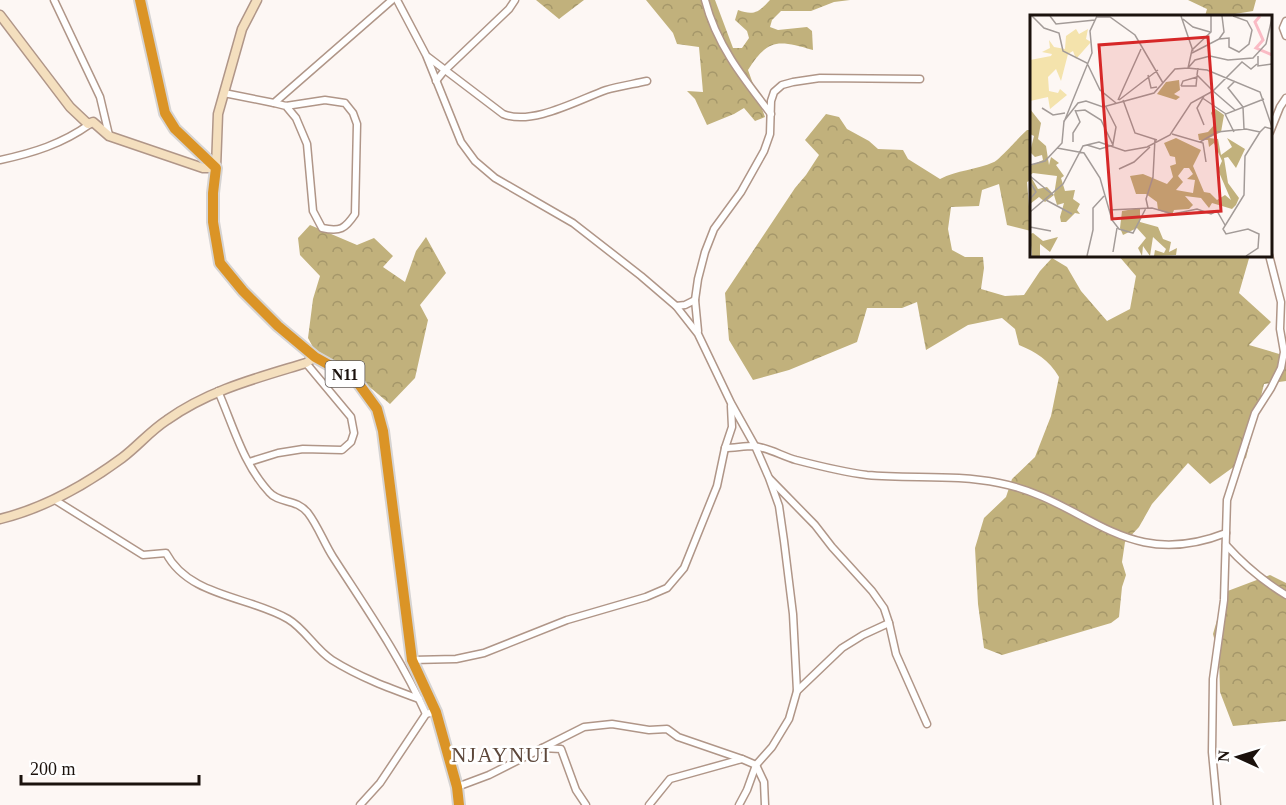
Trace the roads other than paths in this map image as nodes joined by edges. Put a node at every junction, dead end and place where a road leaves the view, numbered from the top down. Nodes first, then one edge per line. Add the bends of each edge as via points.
1 (54, 0) edge
2 (140, 0) edge
3 (257, 0) edge
4 (392, 0) edge
5 (397, 0) edge
6 (515, 0) edge
7 (705, 0) edge
8 (0, 15) edge
9 (1286, 21) edge
10 (1286, 36) edge
11 (426, 55) junction
12 (444, 70) junction
13 (920, 79) dead end
14 (436, 81) junction
15 (647, 81) dead end
16 (224, 93) junction
17 (1286, 98) edge
18 (274, 103) junction
19 (285, 106) junction
20 (771, 114) junction
21 (93, 122) junction
22 (1271, 128) edge
23 (109, 136) junction
24 (0, 160) edge
25 (216, 168) junction
26 (1269, 256) edge
27 (695, 300) junction
28 (676, 306) junction
29 (698, 334) junction
30 (310, 360) junction
31 (218, 391) junction
32 (731, 403) junction
33 (755, 446) junction
34 (725, 448) junction
35 (249, 462) junction
36 (769, 478) junction
37 (55, 500) junction
38 (0, 519) edge
39 (1226, 533) junction
40 (1226, 545) junction
41 (1286, 595) edge
42 (890, 623) junction
43 (412, 660) junction
44 (797, 691) junction
45 (420, 699) junction
46 (431, 713) junction
47 (927, 724) dead end
48 (542, 748) junction
49 (742, 759) junction
50 (756, 765) junction
51 (457, 787) junction
52 (360, 805) edge
53 (459, 805) edge
54 (586, 805) edge
55 (649, 805) edge
56 (739, 805) edge
57 (765, 805) edge
58 (1217, 805) edge

1 - 23 street via 100,97
2 - 25 highway via 165,113 175,129
3 - 16 street via 243,30
4 - 18 street
5 - 11 street
6 - 12 street
7 - 20 street via 723,47
8 - 21 street via 70,107 88,124
9 - 10 street
11 - 12 street
11 - 14 street
12 - 14 street
12 - 15 street via 503,114 514,117 550,113 608,90
13 - 20 street via 820,78 793,82 774,92
14 - 28 street via 460,142 475,161 495,178 573,222
16 - 18 street
16 - 25 street via 218,114
17 - 22 street
18 - 19 street
19 - 19 street via 325,100 345,103 353,113 357,124 355,214 347,226 334,231 322,228 313,211 307,144 296,118
20 - 27 street via 764,151 714,229
21 - 23 street
21 - 24 street via 72,137 36,152
23 - 25 street via 203,168
25 - 30 highway, N11 via 213,222 220,263
26 - 39 street via 1281,302 1284,352 1281,368 1255,413 1227,500
27 - 28 street
27 - 29 street
28 - 29 street
29 - 32 street
30 - 31 street
30 - 35 street via 351,417 351,442 342,450 303,448
30 - 43 highway, N11 via 356,380 377,409
31 - 35 street
31 - 37 street via 165,420 123,457
32 - 33 street
32 - 34 street via 732,427
33 - 34 street
33 - 36 street
33 - 39 street via 796,460 868,475 935,476 999,483 1040,494 1125,538 1160,546
34 - 43 street via 717,486 684,568 667,588 567,620 484,653 456,659
35 - 45 street via 270,494 299,504 309,514
36 - 42 street via 872,591
36 - 44 street via 779,506 784,541
37 - 38 street
37 - 45 street via 143,555 166,553 190,581 289,619 330,659 376,684
39 - 40 street
40 - 41 street via 1242,564
40 - 58 street via 1224,600 1213,679 1212,752
42 - 44 street via 842,648
42 - 47 street via 896,654
43 - 46 highway, N11
44 - 50 street via 789,719
45 - 46 street
46 - 51 highway, N11
46 - 52 street
48 - 49 street via 584,728 612,724 667,729 678,737
48 - 51 street
48 - 54 street via 561,749 576,790
49 - 50 street
49 - 55 street via 670,779
50 - 56 street
50 - 57 street via 764,782
51 - 53 highway, N11

